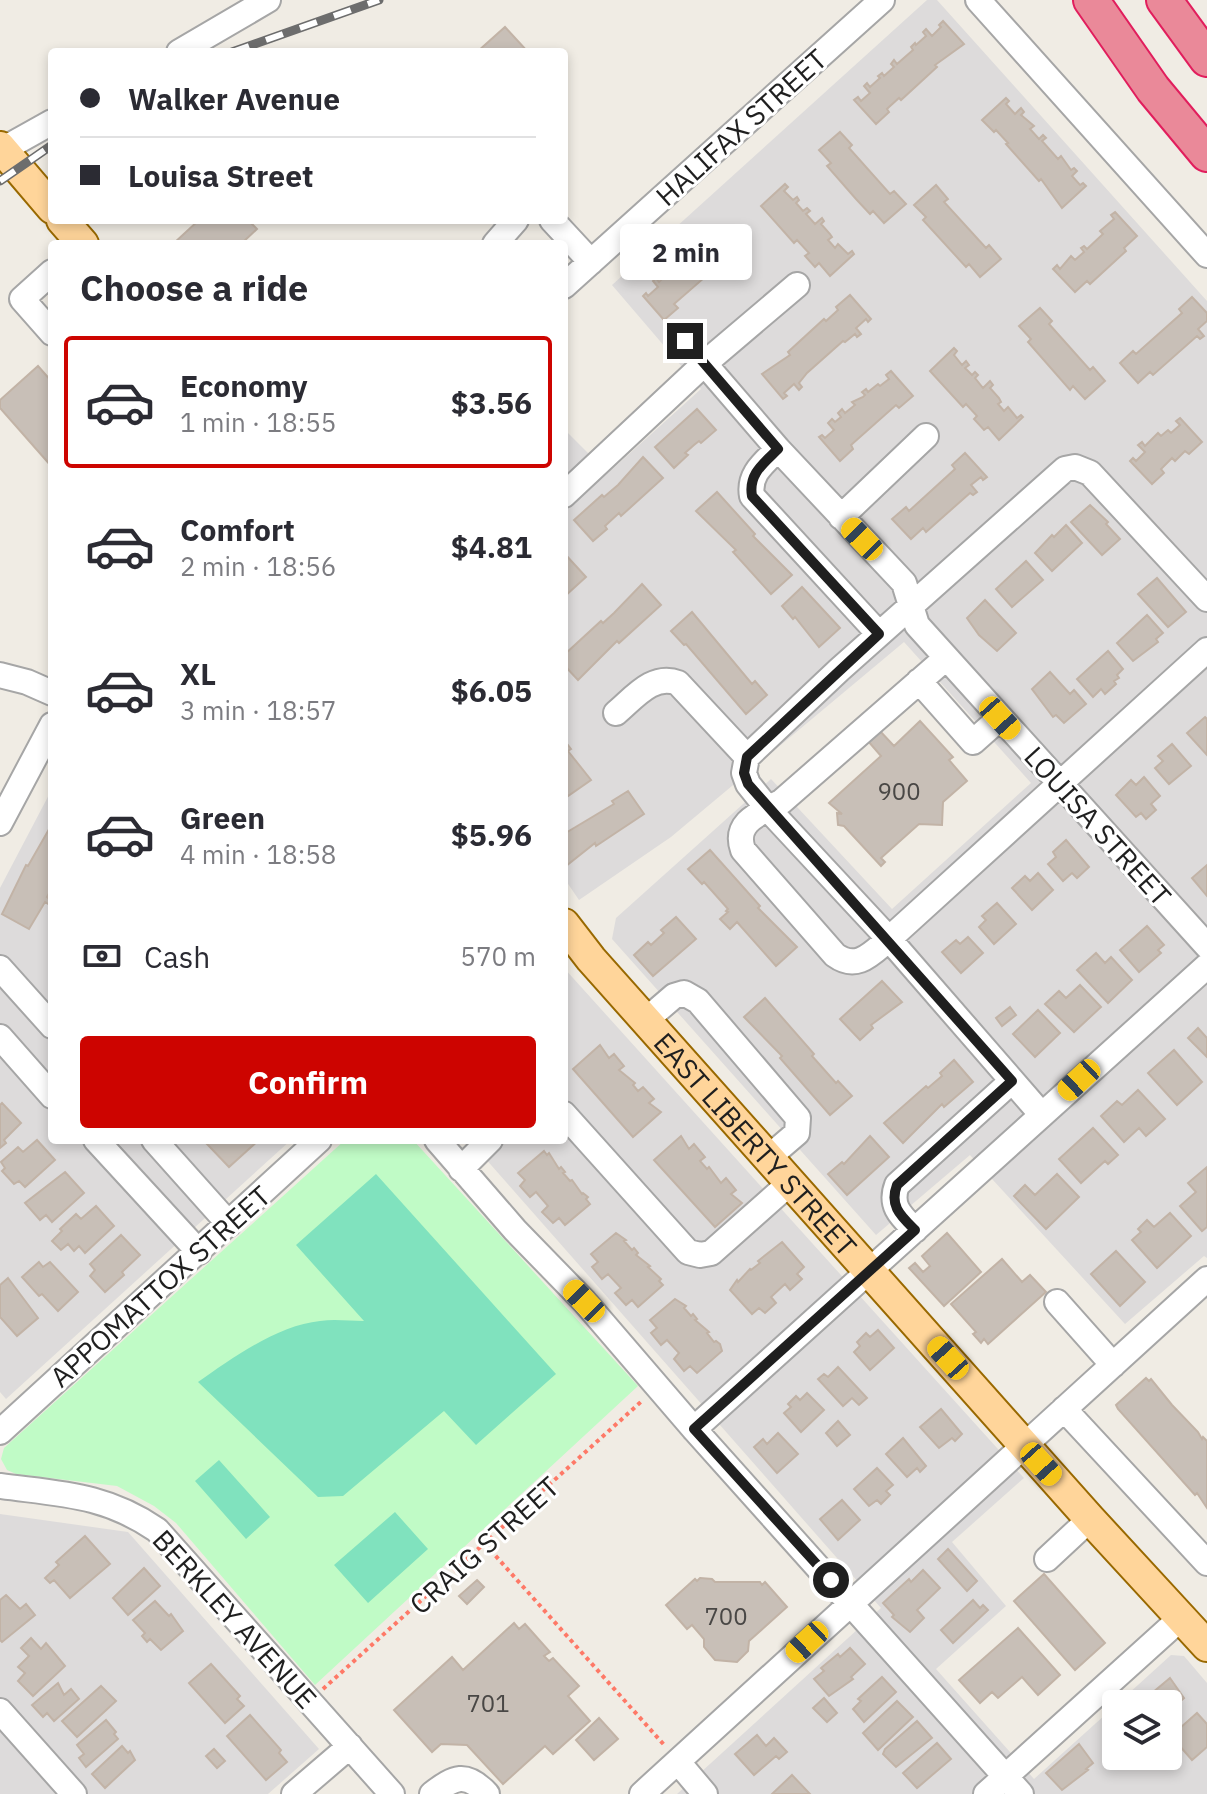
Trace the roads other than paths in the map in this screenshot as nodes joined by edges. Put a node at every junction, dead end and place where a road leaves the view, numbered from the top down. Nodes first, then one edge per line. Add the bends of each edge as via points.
1 (268, 0) edge
2 (882, 0) edge
3 (978, 0) edge
4 (1091, 0) edge
5 (1170, 8) edge
6 (186, 48) edge
7 (1207, 59) edge
8 (48, 124) edge
9 (1, 149) edge
10 (1207, 154) edge
11 (48, 203) edge
12 (66, 224) edge
13 (556, 224) edge
14 (80, 240) edge
15 (1207, 255) edge
16 (591, 262) junction
17 (48, 276) edge
18 (568, 282) edge
19 (797, 285) dead end
20 (48, 328) edge
21 (685, 341) dead end
22 (704, 364) junction
23 (926, 436) dead end
24 (778, 449) junction
25 (568, 491) edge
26 (841, 517) junction
27 (1207, 599) edge
28 (911, 606) junction
29 (879, 634) junction
30 (1207, 650) edge
31 (946, 658) junction
32 (0, 675) edge
33 (919, 681) junction
34 (48, 691) edge
35 (616, 713) dead end
36 (1000, 718) junction
37 (48, 733) edge
38 (747, 757) junction
39 (1061, 785) junction
40 (768, 809) junction
41 (0, 823) edge
42 (568, 929) edge
43 (889, 939) junction
44 (1207, 946) edge
45 (1207, 966) edge
46 (0, 968) edge
47 (646, 1020) junction
48 (48, 1022) edge
49 (0, 1037) edge
50 (1012, 1081) junction
51 (48, 1091) edge
52 (1042, 1115) junction
53 (568, 1118) edge
54 (100, 1144) edge
55 (158, 1144) edge
56 (315, 1144) edge
57 (440, 1144) edge
58 (486, 1144) edge
59 (769, 1157) junction
60 (461, 1169) junction
61 (791, 1182) junction
62 (229, 1224) junction
63 (915, 1230) junction
64 (199, 1252) junction
65 (871, 1271) junction
66 (1205, 1286) edge
67 (1057, 1302) dead end
68 (1113, 1365) junction
69 (1064, 1409) junction
70 (694, 1429) junction
71 (0, 1432) edge
72 (1025, 1445) junction
73 (0, 1486) edge
74 (1090, 1519) junction
75 (1047, 1559) dead end
76 (1207, 1563) edge
77 (850, 1602) junction
78 (1181, 1618) junction
79 (1207, 1646) edge
80 (0, 1711) edge
81 (350, 1746) junction
82 (678, 1762) junction
83 (1014, 1785) edge
84 (379, 1789) edge
85 (74, 1794) edge
86 (294, 1794) edge
87 (432, 1794) edge
88 (487, 1794) edge
89 (642, 1794) edge
90 (705, 1794) edge
91 (986, 1794) edge

1 - 6 street
2 - 16 street, HALIFAX STREET
3 - 15 street
4 - 10 highway via 1153,89
5 - 7 highway
8 - 9 street
9 - 11 main road
12 - 14 main road
13 - 16 street
16 - 18 street, HALIFAX STREET
17 - 20 street via 22,299
19 - 22 street
21 - 22 street, LOUISA STREET
22 - 24 street, LOUISA STREET
22 - 25 street
23 - 26 street
24 - 26 street, LOUISA STREET
24 - 29 street via 753,475 752,496
26 - 28 street, LOUISA STREET via 904,583
27 - 28 street via 1090,473 1075,467 1065,469
28 - 29 street
28 - 31 street, LOUISA STREET via 917,625
29 - 38 street
30 - 39 street
31 - 33 street
31 - 36 street, LOUISA STREET
32 - 34 street
33 - 36 street via 973,742
33 - 40 street
35 - 38 street via 652,683 669,679
36 - 39 street, LOUISA STREET
37 - 41 street
38 - 40 street via 748,784
39 - 43 street
39 - 44 street, LOUISA STREET
40 - 43 street
40 - 43 street via 744,825 739,840 743,850 835,955 854,963
42 - 47 main road, EAST LIBERTY STREET
43 - 50 street
45 - 52 street
46 - 48 street
47 - 59 main road, EAST LIBERTY STREET
47 - 59 street via 674,996 684,993 698,1001 798,1118 797,1133
49 - 51 street
50 - 52 street
50 - 63 street via 897,1185 894,1206
52 - 63 street
53 - 61 street via 688,1252 711,1253
54 - 64 street
55 - 62 street
56 - 62 street, APPOMATTOX STREET
57 - 60 street
58 - 60 street
59 - 61 main road, EAST LIBERTY STREET
60 - 70 street
61 - 65 main road, EAST LIBERTY STREET
62 - 64 street, APPOMATTOX STREET
63 - 65 street
64 - 71 street, APPOMATTOX STREET
65 - 70 street
65 - 72 main road, EAST LIBERTY STREET
66 - 68 street
67 - 68 street
68 - 69 street
69 - 72 street
69 - 76 street
70 - 77 street
72 - 74 main road, EAST LIBERTY STREET
72 - 77 street
73 - 81 street, BERKLEY AVENUE via 91,1498 146,1522 172,1544
74 - 75 street
74 - 78 main road, EAST LIBERTY STREET
77 - 82 street
77 - 83 street
78 - 79 main road, EAST LIBERTY STREET
78 - 83 street
80 - 85 street
81 - 84 street, BERKLEY AVENUE
81 - 86 street
82 - 89 street
82 - 90 street
83 - 91 street
87 - 88 street via 466,1778

